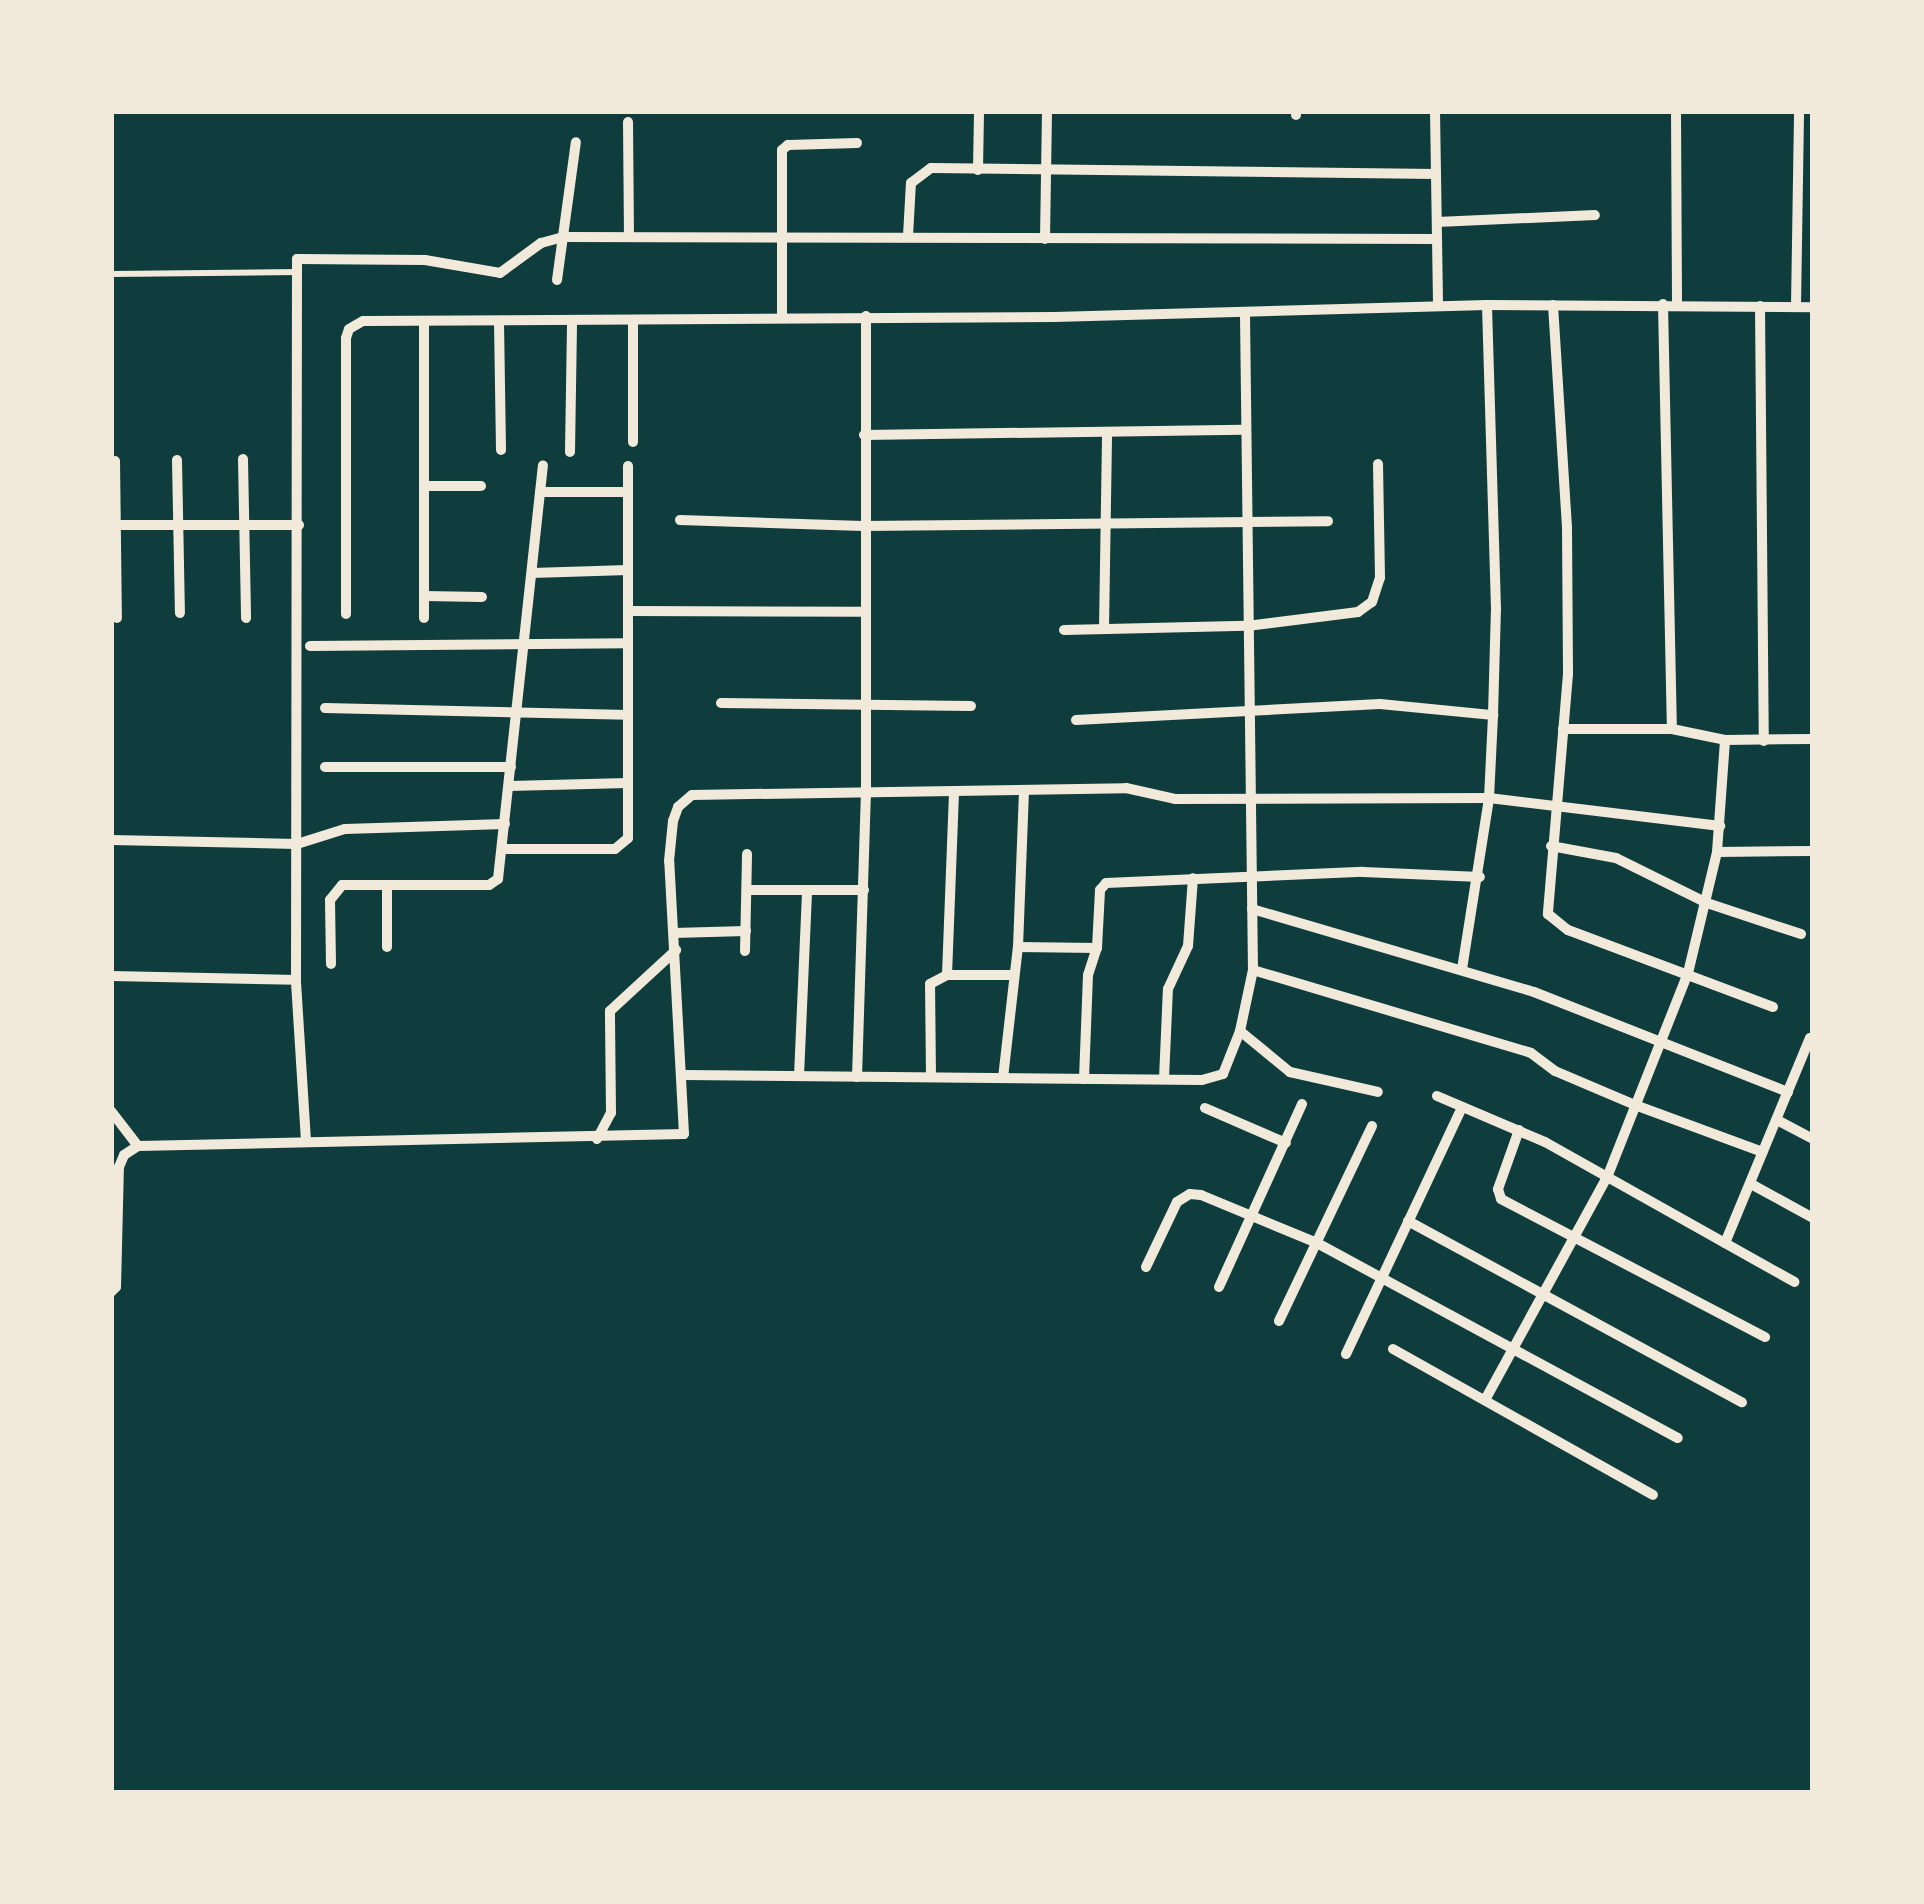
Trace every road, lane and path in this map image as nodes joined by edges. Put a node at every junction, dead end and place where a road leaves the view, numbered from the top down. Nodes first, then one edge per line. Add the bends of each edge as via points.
1 (979, 111) edge
2 (1047, 111) edge
3 (1435, 111) edge
4 (1676, 111) edge
5 (1799, 111) edge
6 (628, 122) dead end
7 (576, 142) dead end
8 (857, 143) dead end
9 (1047, 169) junction
10 (978, 170) junction
11 (1436, 174) junction
12 (1595, 215) dead end
13 (1436, 223) junction
14 (782, 234) junction
15 (628, 236) junction
16 (908, 236) junction
17 (564, 237) junction
18 (1045, 238) junction
19 (1437, 239) junction
20 (297, 272) junction
21 (111, 274) edge
22 (557, 280) dead end
23 (1670, 304) junction
24 (1487, 305) junction
25 (1553, 305) junction
26 (1438, 306) junction
27 (1760, 306) junction
28 (1796, 306) junction
29 (1813, 307) edge
30 (1245, 313) junction
31 (866, 316) junction
32 (782, 318) junction
33 (424, 322) junction
34 (500, 322) junction
35 (572, 322) junction
36 (633, 322) junction
37 (1243, 430) junction
38 (1107, 434) junction
39 (864, 435) junction
40 (633, 442) dead end
41 (501, 450) dead end
42 (570, 452) dead end
43 (243, 459) dead end
44 (177, 460) dead end
45 (115, 461) dead end
46 (1378, 464) dead end
47 (543, 465) dead end
48 (628, 466) dead end
49 (425, 486) junction
50 (481, 486) dead end
51 (540, 492) junction
52 (628, 492) junction
53 (680, 520) dead end
54 (1328, 521) dead end
55 (1244, 522) junction
56 (114, 525) edge
57 (178, 525) junction
58 (245, 525) junction
59 (299, 525) junction
60 (863, 526) junction
61 (1105, 526) junction
62 (628, 570) junction
63 (532, 573) junction
64 (424, 596) junction
65 (482, 597) dead end
66 (628, 611) junction
67 (866, 612) junction
68 (180, 614) dead end
69 (346, 614) dead end
70 (118, 618) dead end
71 (246, 618) dead end
72 (424, 618) dead end
73 (1247, 626) junction
74 (1104, 629) junction
75 (1064, 630) dead end
76 (628, 643) junction
77 (310, 646) dead end
78 (524, 646) junction
79 (721, 703) dead end
80 (866, 704) junction
81 (971, 706) dead end
82 (325, 708) dead end
83 (1248, 713) junction
84 (516, 714) junction
85 (628, 715) junction
86 (1493, 715) junction
87 (1076, 720) dead end
88 (1563, 729) junction
89 (1672, 729) junction
90 (1725, 740) junction
91 (1813, 740) edge
92 (1765, 741) junction
93 (325, 767) dead end
94 (511, 767) junction
95 (628, 783) junction
96 (509, 786) junction
97 (1024, 791) junction
98 (954, 793) junction
99 (866, 796) junction
100 (1251, 796) junction
101 (1490, 798) junction
102 (1555, 802) junction
103 (505, 824) junction
104 (1720, 826) junction
105 (111, 840) edge
106 (297, 844) junction
107 (1550, 846) junction
108 (502, 849) junction
109 (1813, 851) edge
110 (1717, 852) junction
111 (747, 854) dead end
112 (1253, 875) junction
113 (1480, 877) junction
114 (1193, 878) junction
115 (387, 885) junction
116 (747, 890) junction
117 (807, 890) junction
118 (864, 890) junction
119 (1707, 903) junction
120 (1252, 909) junction
121 (746, 931) junction
122 (674, 933) junction
123 (1802, 934) dead end
124 (387, 947) dead end
125 (1018, 947) junction
126 (1097, 949) junction
127 (676, 950) junction
128 (745, 951) dead end
129 (331, 964) dead end
130 (1462, 969) junction
131 (1252, 970) junction
132 (1688, 973) junction
133 (947, 975) junction
134 (1012, 975) junction
135 (111, 976) edge
136 (296, 980) junction
137 (1773, 1007) dead end
138 (1240, 1031) junction
139 (1810, 1038) edge
140 (1660, 1040) junction
141 (1799, 1065) junction
142 (1813, 1072) edge
143 (684, 1075) junction
144 (800, 1076) junction
145 (857, 1077) junction
146 (931, 1077) junction
147 (1003, 1078) junction
148 (1084, 1078) junction
149 (1164, 1079) junction
150 (1378, 1092) dead end
151 (1788, 1092) junction
152 (1436, 1096) dead end
153 (1302, 1104) dead end
154 (1635, 1105) junction
155 (1462, 1107) junction
156 (1205, 1108) dead end
157 (111, 1111) edge
158 (1777, 1120) junction
159 (1372, 1126) dead end
160 (1519, 1130) junction
161 (598, 1138) junction
162 (1813, 1139) edge
163 (306, 1141) junction
164 (1286, 1143) junction
165 (138, 1146) junction
166 (1763, 1151) junction
167 (1608, 1175) junction
168 (1751, 1184) junction
169 (1254, 1217) junction
170 (1813, 1218) edge
171 (1408, 1221) junction
172 (1572, 1240) junction
173 (1317, 1243) junction
174 (1725, 1243) junction
175 (1146, 1267) dead end
176 (1382, 1276) junction
177 (1794, 1282) dead end
178 (1220, 1287) dead end
179 (111, 1292) edge
180 (1543, 1292) junction
181 (1279, 1322) dead end
182 (1765, 1337) dead end
183 (1514, 1345) junction
184 (1393, 1349) dead end
185 (1346, 1354) dead end
186 (1485, 1400) junction
187 (1742, 1402) dead end
188 (1678, 1438) dead end
189 (1653, 1495) dead end

1 - 10 street
2 - 9 street
3 - 11 street
4 - 23 street
5 - 28 street
6 - 15 street
7 - 17 street
8 - 14 street via 784,147
9 - 10 street
9 - 11 street
9 - 18 street
10 - 16 street via 931,168 914,177
11 - 13 street
12 - 13 street
13 - 19 street
14 - 15 street
14 - 16 street
14 - 32 street
15 - 17 street
16 - 18 street
17 - 20 street via 535,246 500,273 425,260 319,259 297,259
17 - 22 street
18 - 19 street
19 - 26 street
20 - 21 lane
20 - 59 street
23 - 25 street
23 - 27 street
23 - 89 street
24 - 25 street
24 - 26 street
24 - 86 street
25 - 88 street via 1567,528
26 - 30 street
27 - 28 street
27 - 92 street
28 - 29 street
30 - 31 street
30 - 37 street
31 - 32 street
31 - 39 street
32 - 36 street
33 - 34 street
33 - 49 street
33 - 69 street via 363,321 346,338
34 - 35 street
34 - 41 street
35 - 36 street
35 - 42 street
36 - 40 street
37 - 38 street
37 - 55 street
38 - 39 street
38 - 61 street
39 - 60 street
43 - 58 street
44 - 57 street
45 - 56 street
46 - 73 street via 1380,578 1372,602 1345,616
47 - 51 street
48 - 52 street
49 - 50 street
49 - 64 street
51 - 52 street
51 - 63 street
52 - 62 street
53 - 60 street
54 - 55 street
55 - 61 street
55 - 73 street
56 - 57 street
56 - 70 street
57 - 58 street
57 - 68 street
58 - 59 street
58 - 71 street
59 - 106 street
60 - 61 street
60 - 67 street
61 - 74 street
62 - 63 street
62 - 66 street
63 - 78 street
64 - 65 street
64 - 72 street
66 - 67 street
66 - 76 street
67 - 80 street
73 - 74 street
73 - 83 street
74 - 75 street
76 - 78 street
76 - 85 street
77 - 78 street
78 - 84 street
79 - 80 street
80 - 81 street
80 - 99 street
82 - 84 street
83 - 86 street via 1380,704
83 - 87 street
83 - 100 street
84 - 85 street
84 - 94 street
85 - 95 street
86 - 101 street
88 - 89 street
88 - 102 street
89 - 90 street
90 - 92 street
90 - 104 street
91 - 92 street
93 - 94 street
94 - 96 street
95 - 96 street
95 - 108 street via 621,848
96 - 103 street
97 - 98 street
97 - 100 street
97 - 125 street
98 - 99 street
98 - 133 street
99 - 118 street
99 - 122 street via 704,793 682,801 670,838
100 - 101 street
100 - 112 street
101 - 102 street
101 - 113 street
102 - 104 street
102 - 107 street
103 - 106 street via 345,829
103 - 108 street
104 - 110 street
105 - 106 street
106 - 136 street
107 - 119 street via 1616,858
107 - 132 street via 1552,920
108 - 115 street via 498,879 489,885
109 - 110 street
110 - 119 street
111 - 116 street
112 - 113 street
112 - 114 street
112 - 120 street
113 - 130 street
114 - 126 street via 1102,885
114 - 149 street via 1188,946 1168,989
115 - 124 street
115 - 129 street via 342,885 332,894
116 - 117 street
116 - 121 street
117 - 118 street
117 - 144 street
118 - 145 street
119 - 123 street
119 - 132 street
120 - 130 street
120 - 131 street
121 - 122 street
121 - 128 street
122 - 127 street
125 - 126 street
125 - 134 street
126 - 148 street via 1088,975
127 - 143 street
127 - 161 street via 610,1011 611,1113
130 - 140 street
131 - 138 street
131 - 154 street via 1532,1053
132 - 137 street
132 - 140 street
133 - 134 street
133 - 146 street via 930,989
134 - 147 street
135 - 136 street
136 - 163 street
138 - 149 street via 1223,1074
138 - 150 street via 1290,1072
139 - 141 street
140 - 151 street
140 - 154 street
141 - 142 street
141 - 151 street
143 - 144 street
143 - 161 street via 684,1134
144 - 145 street
145 - 146 street
146 - 147 street
147 - 148 street
148 - 149 street
151 - 158 street
152 - 155 street
153 - 164 street
154 - 166 street
154 - 167 street
155 - 160 street
155 - 171 street
156 - 164 street
157 - 165 street
158 - 162 street
158 - 166 street
159 - 173 street
160 - 167 street
160 - 172 street via 1498,1194
161 - 163 street
163 - 165 street
164 - 169 street
165 - 179 street via 119,1167
166 - 168 street
167 - 172 street
167 - 174 street
168 - 170 street
168 - 174 street
169 - 173 street
169 - 175 street via 1201,1195 1182,1196
169 - 178 street
171 - 176 street
171 - 180 street
172 - 180 street
172 - 182 street
173 - 176 street
173 - 181 street
174 - 177 street
176 - 183 street
176 - 185 street
180 - 183 street
180 - 187 street
183 - 186 street
183 - 188 street
184 - 186 street
186 - 189 street

